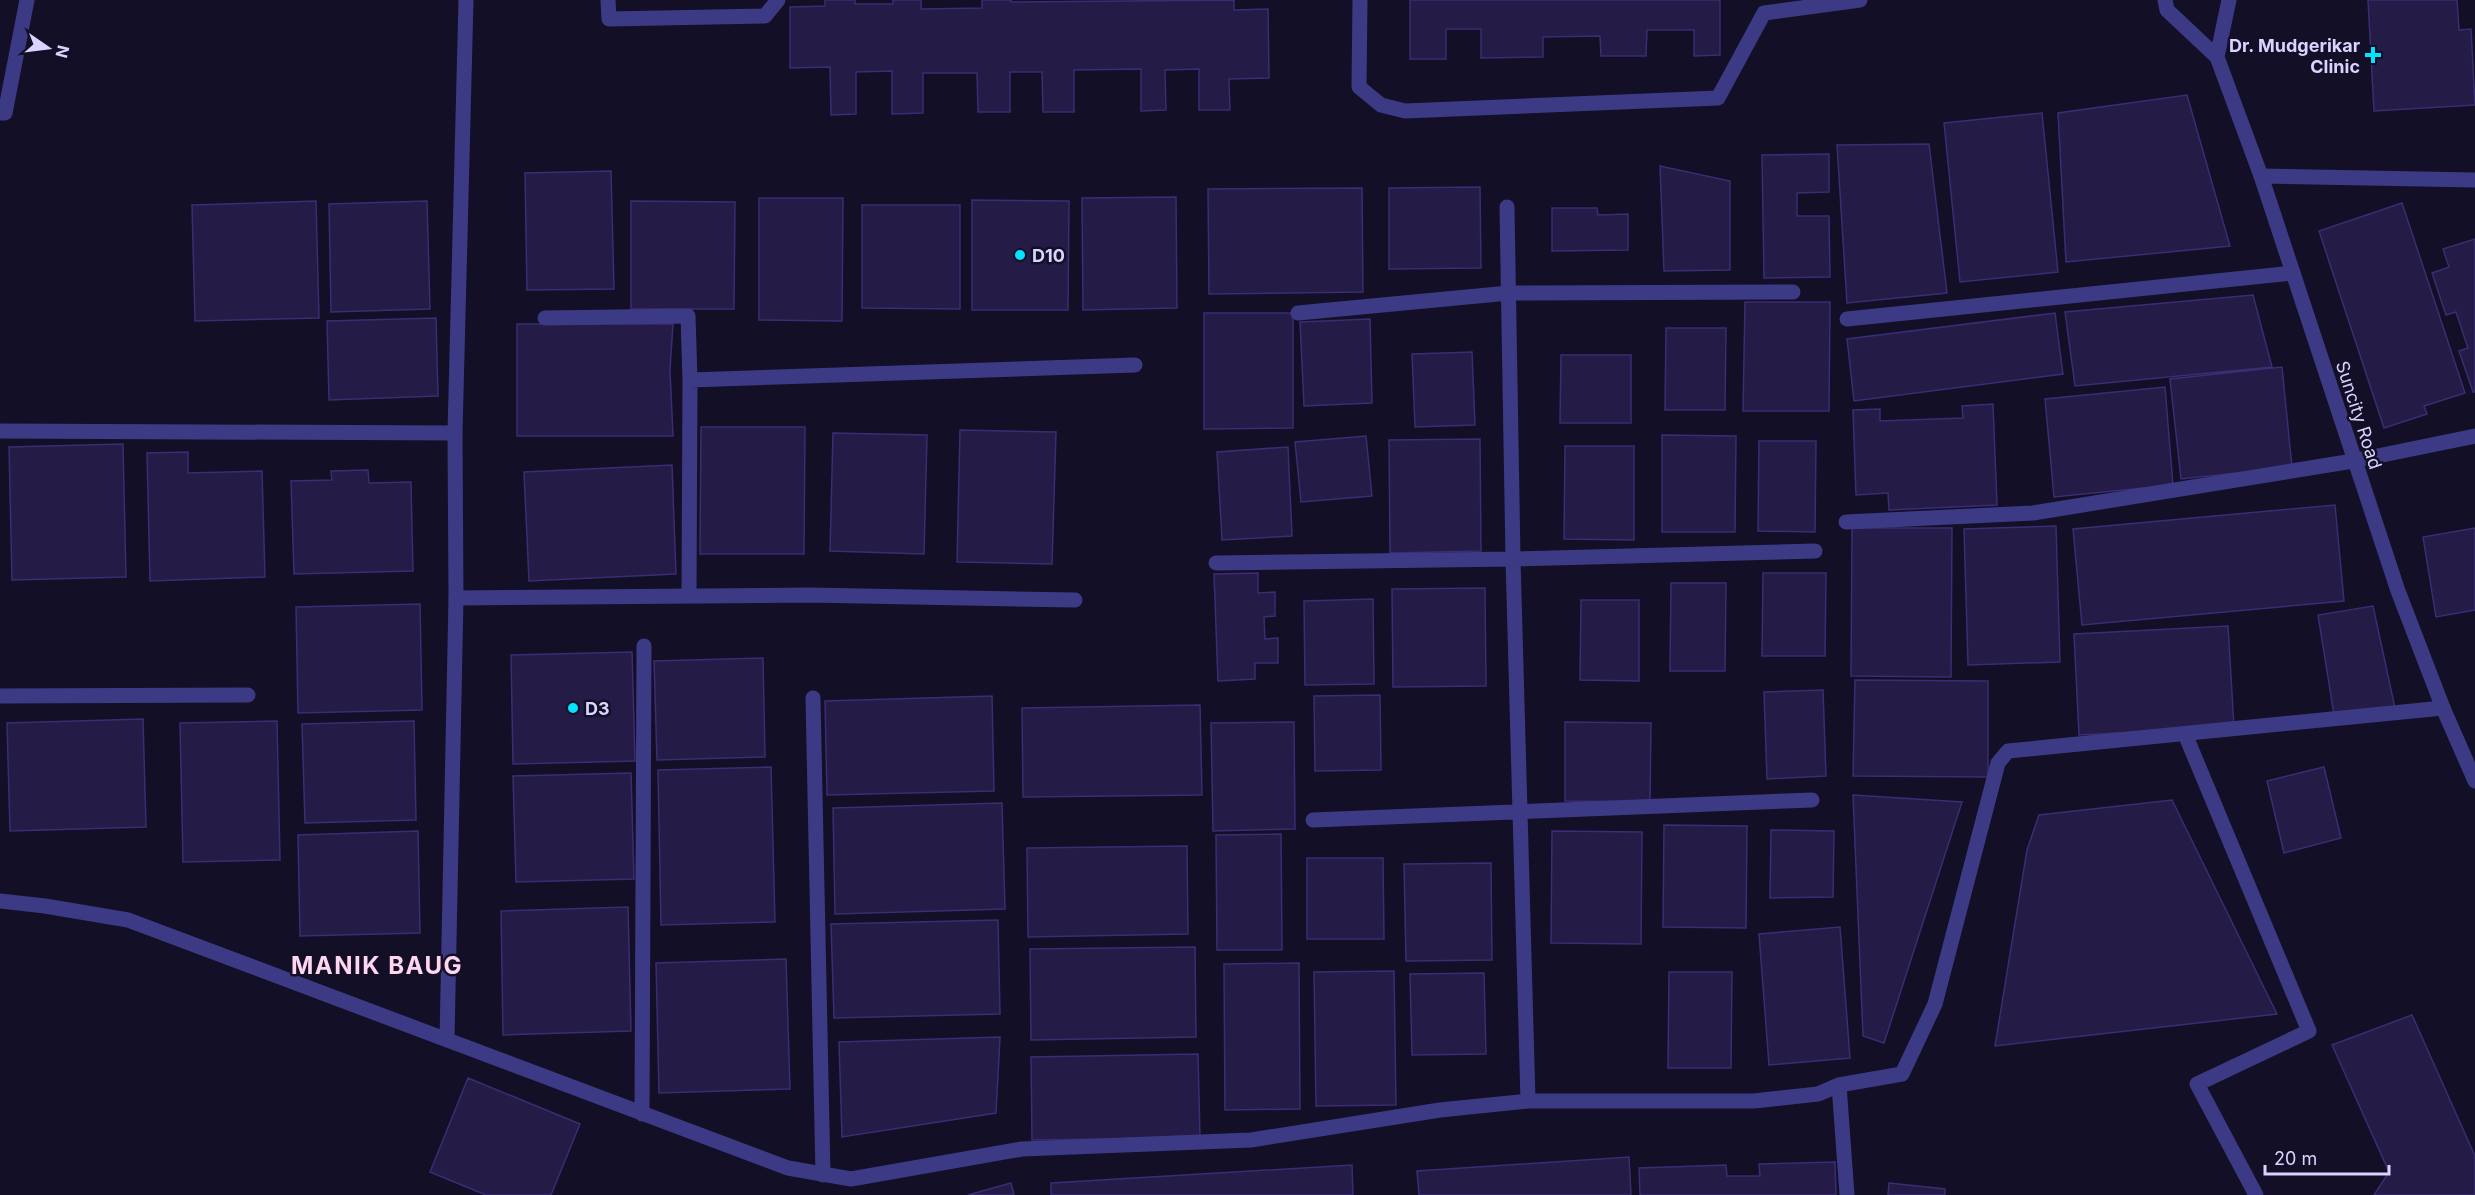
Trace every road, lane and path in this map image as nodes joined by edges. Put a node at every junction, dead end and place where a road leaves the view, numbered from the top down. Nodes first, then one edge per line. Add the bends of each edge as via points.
1 (27, 0) edge
2 (466, 0) edge
3 (608, 0) edge
4 (778, 0) edge
5 (1360, 0) edge
6 (1860, 0) edge
7 (2164, 0) edge
8 (2229, 0) edge
9 (2217, 57) junction
10 (0, 113) edge
11 (2261, 176) junction
12 (2475, 180) edge
13 (1507, 207) dead end
14 (2293, 273) junction
15 (1509, 292) junction
16 (1793, 292) dead end
17 (1298, 313) dead end
18 (545, 318) dead end
19 (1846, 320) dead end
20 (1135, 365) dead end
21 (690, 380) junction
22 (0, 431) edge
23 (455, 433) junction
24 (2475, 436) edge
25 (2354, 461) junction
26 (1846, 522) dead end
27 (1815, 551) dead end
28 (1513, 559) junction
29 (1216, 563) dead end
30 (689, 595) junction
31 (456, 598) junction
32 (1075, 600) dead end
33 (644, 646) dead end
34 (248, 695) dead end
35 (0, 696) edge
36 (813, 698) dead end
37 (2443, 708) junction
38 (2185, 734) junction
39 (2475, 781) edge
40 (1812, 800) dead end
41 (1521, 811) junction
42 (1313, 820) dead end
43 (0, 902) edge
44 (447, 1040) junction
45 (1839, 1085) junction
46 (1528, 1101) junction
47 (642, 1114) junction
48 (823, 1175) junction
49 (1847, 1195) edge
50 (2256, 1195) edge

1 - 10 street via 4,113
2 - 23 street
3 - 4 street via 609,19 765,16
5 - 6 street via 1359,87 1381,105 1405,111 1718,98 1764,13
7 - 9 street, Suncity Road via 2167,10
8 - 9 street
9 - 11 street, Suncity Road
11 - 12 street
11 - 14 street, Suncity Road
13 - 15 street
14 - 19 street
14 - 25 street, Suncity Road
15 - 16 street
15 - 17 street
15 - 28 street
18 - 21 street via 688,316
20 - 21 street
21 - 30 street
22 - 23 street
23 - 31 street
24 - 25 street
25 - 26 street via 2032,513
25 - 37 street, Suncity Road
27 - 28 street
28 - 29 street
28 - 41 street
30 - 31 street
30 - 32 street
31 - 44 street
33 - 47 street
34 - 35 street
36 - 48 street
37 - 38 street
37 - 39 street, Suncity Road
38 - 45 street via 2008,751 1998,764 1935,1004 1902,1074
38 - 50 street via 2309,1031 2197,1084
40 - 41 street
41 - 42 street
41 - 46 street
43 - 44 street via 128,920
44 - 47 street
45 - 46 street via 1818,1094 1754,1101
45 - 49 street
46 - 48 street via 1440,1110 1251,1140 1022,1149 851,1179
47 - 48 street via 788,1168

